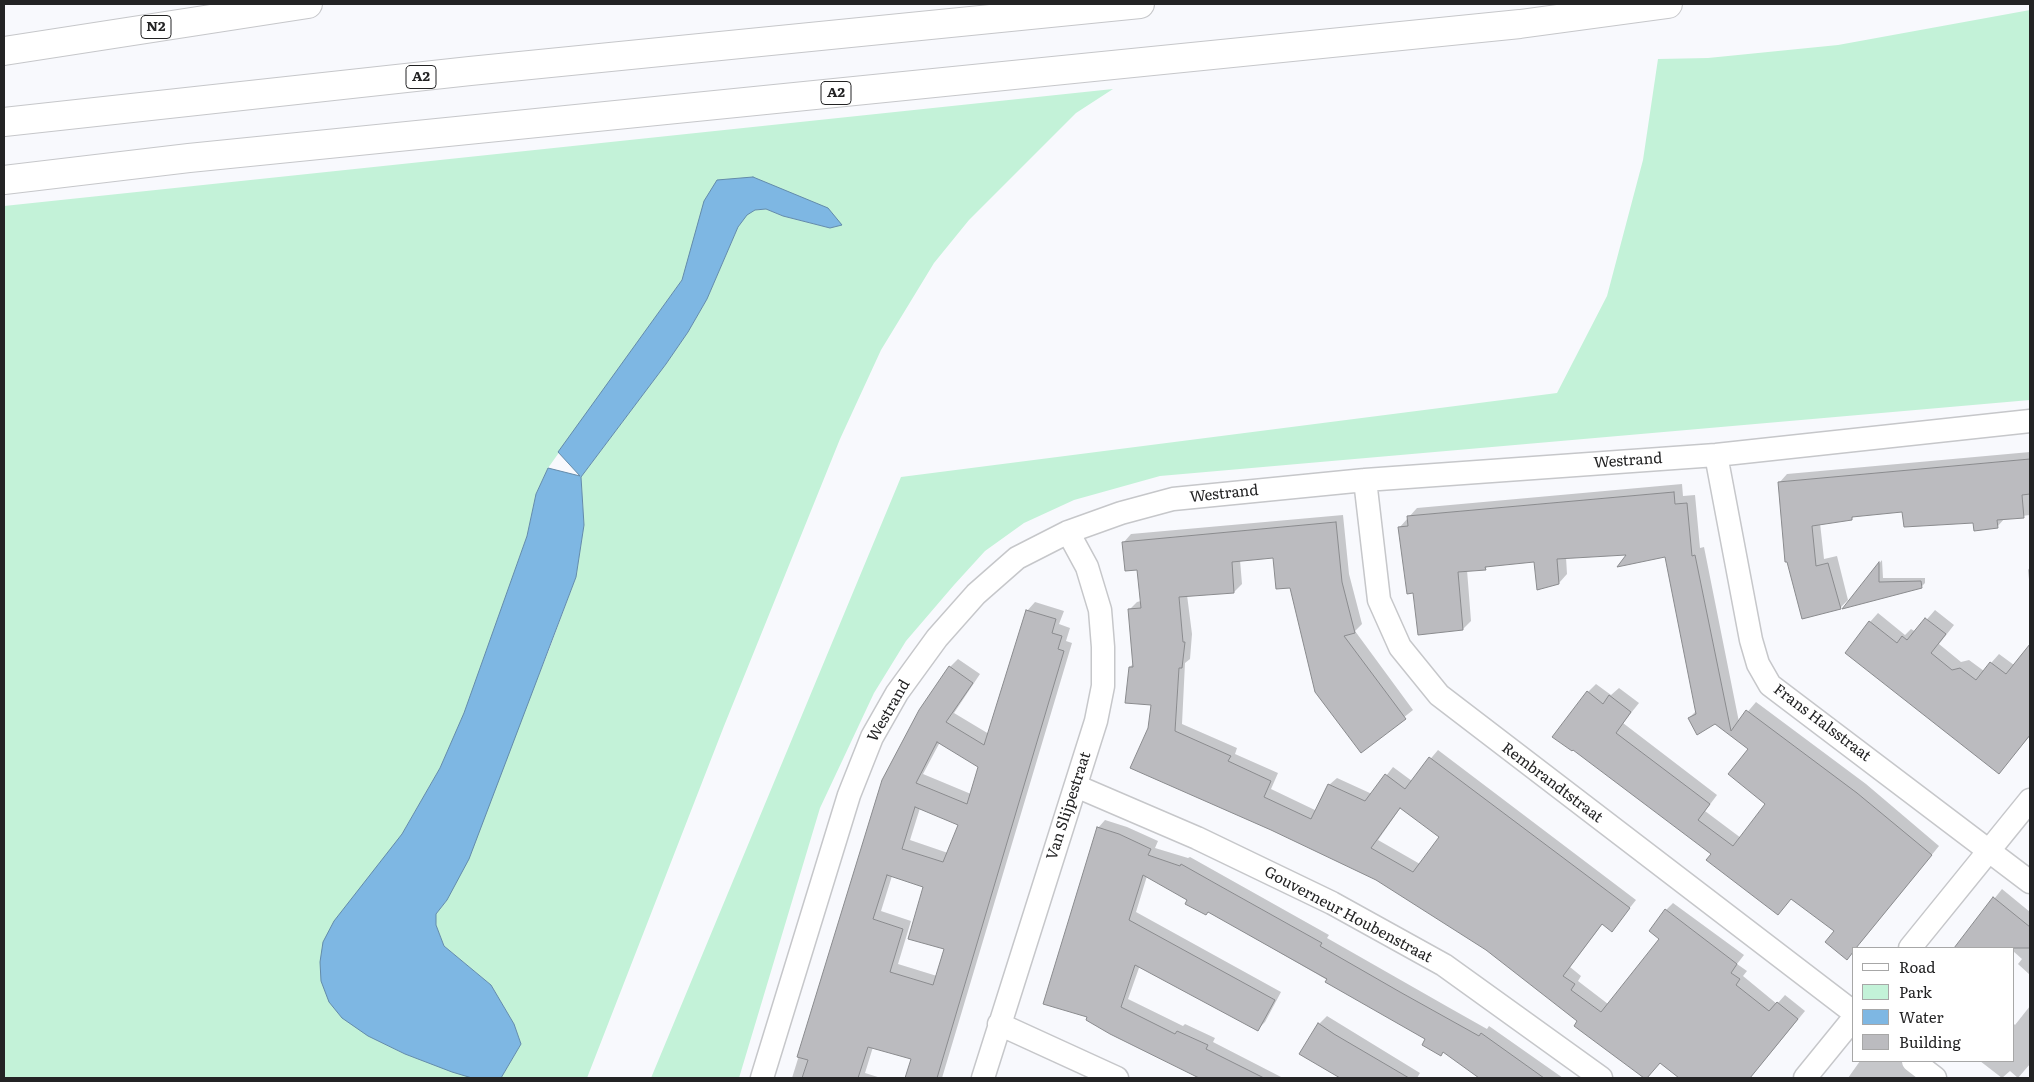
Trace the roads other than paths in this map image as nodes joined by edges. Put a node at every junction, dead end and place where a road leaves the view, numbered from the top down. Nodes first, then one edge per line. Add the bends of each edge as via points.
1 (308, 4) edge
2 (981, 4) edge
3 (1140, 4) edge
4 (1668, 4) edge
5 (839, 34) junction
6 (4, 51) edge
7 (4, 122) edge
8 (4, 180) edge
9 (2030, 421) edge
10 (1716, 455) junction
11 (1365, 480) junction
12 (1068, 532) junction
13 (1076, 786) junction
14 (2030, 800) edge
15 (1990, 851) junction
16 (2030, 882) edge
17 (1911, 947) edge
18 (1852, 1011) edge
19 (1852, 1020) edge
20 (999, 1024) junction
21 (1914, 1062) edge
22 (762, 1078) edge
23 (983, 1078) edge
24 (1117, 1078) edge
25 (1601, 1078) edge
26 (1805, 1078) edge
27 (1935, 1078) edge

1 - 6 highway, N2
2 - 5 highway
3 - 5 highway, A2
4 - 8 highway, A2 via 1520,24 189,158
5 - 7 highway, A2
9 - 10 street, Westrand
10 - 11 street, Westrand
10 - 15 street, Frans Halsstraat via 1751,640 1758,664 1770,685
11 - 12 street, Westrand via 1173,499
11 - 18 street, Rembrandtstraat via 1379,600 1400,647 1439,695
12 - 13 street, Van Slijpestraat via 1087,567 1100,610 1104,648 1103,686 1096,721
12 - 22 street, Westrand via 1017,558 976,594 937,638 897,694 872,737 849,795
13 - 20 street, Van Slijpestraat
13 - 25 street, Gouverneur Houbenstraat via 1197,838 1332,903 1444,966
14 - 15 street
15 - 16 street, Frans Halsstraat
15 - 17 street
19 - 26 street
20 - 23 street, Van Slijpestraat
20 - 24 street
21 - 27 street

